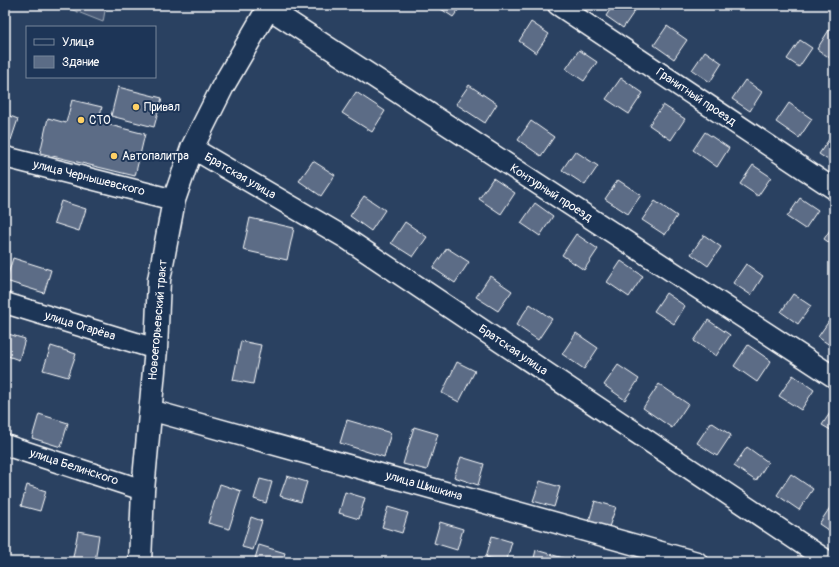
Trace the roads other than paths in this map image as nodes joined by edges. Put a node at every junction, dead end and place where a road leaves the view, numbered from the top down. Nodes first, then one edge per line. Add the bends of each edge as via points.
1 (558, 5) edge
2 (269, 7) edge
3 (192, 148) junction
4 (5, 157) edge
5 (834, 189) edge
6 (174, 200) junction
7 (5, 303) edge
8 (156, 349) junction
9 (834, 377) edge
10 (150, 410) junction
11 (5, 445) edge
12 (143, 490) junction
13 (141, 562) edge
14 (697, 562) edge
15 (829, 562) edge

1 - 5 street, Гранитный проезд
2 - 3 main road, Новоегорьевский тракт via 223,86
2 - 9 street, Контурный проезд
3 - 6 main road, Новоегорьевский тракт
3 - 15 street, Братская улица via 344,237
4 - 6 street, улица Чернышевского
6 - 8 main road, Новоегорьевский тракт via 159,280
7 - 8 street, улица Огарёва
8 - 10 main road, Новоегорьевский тракт
10 - 12 main road, Новоегорьевский тракт
10 - 14 street, улица Шишкина
11 - 12 street, улица Белинского
12 - 13 main road, Новоегорьевский тракт

